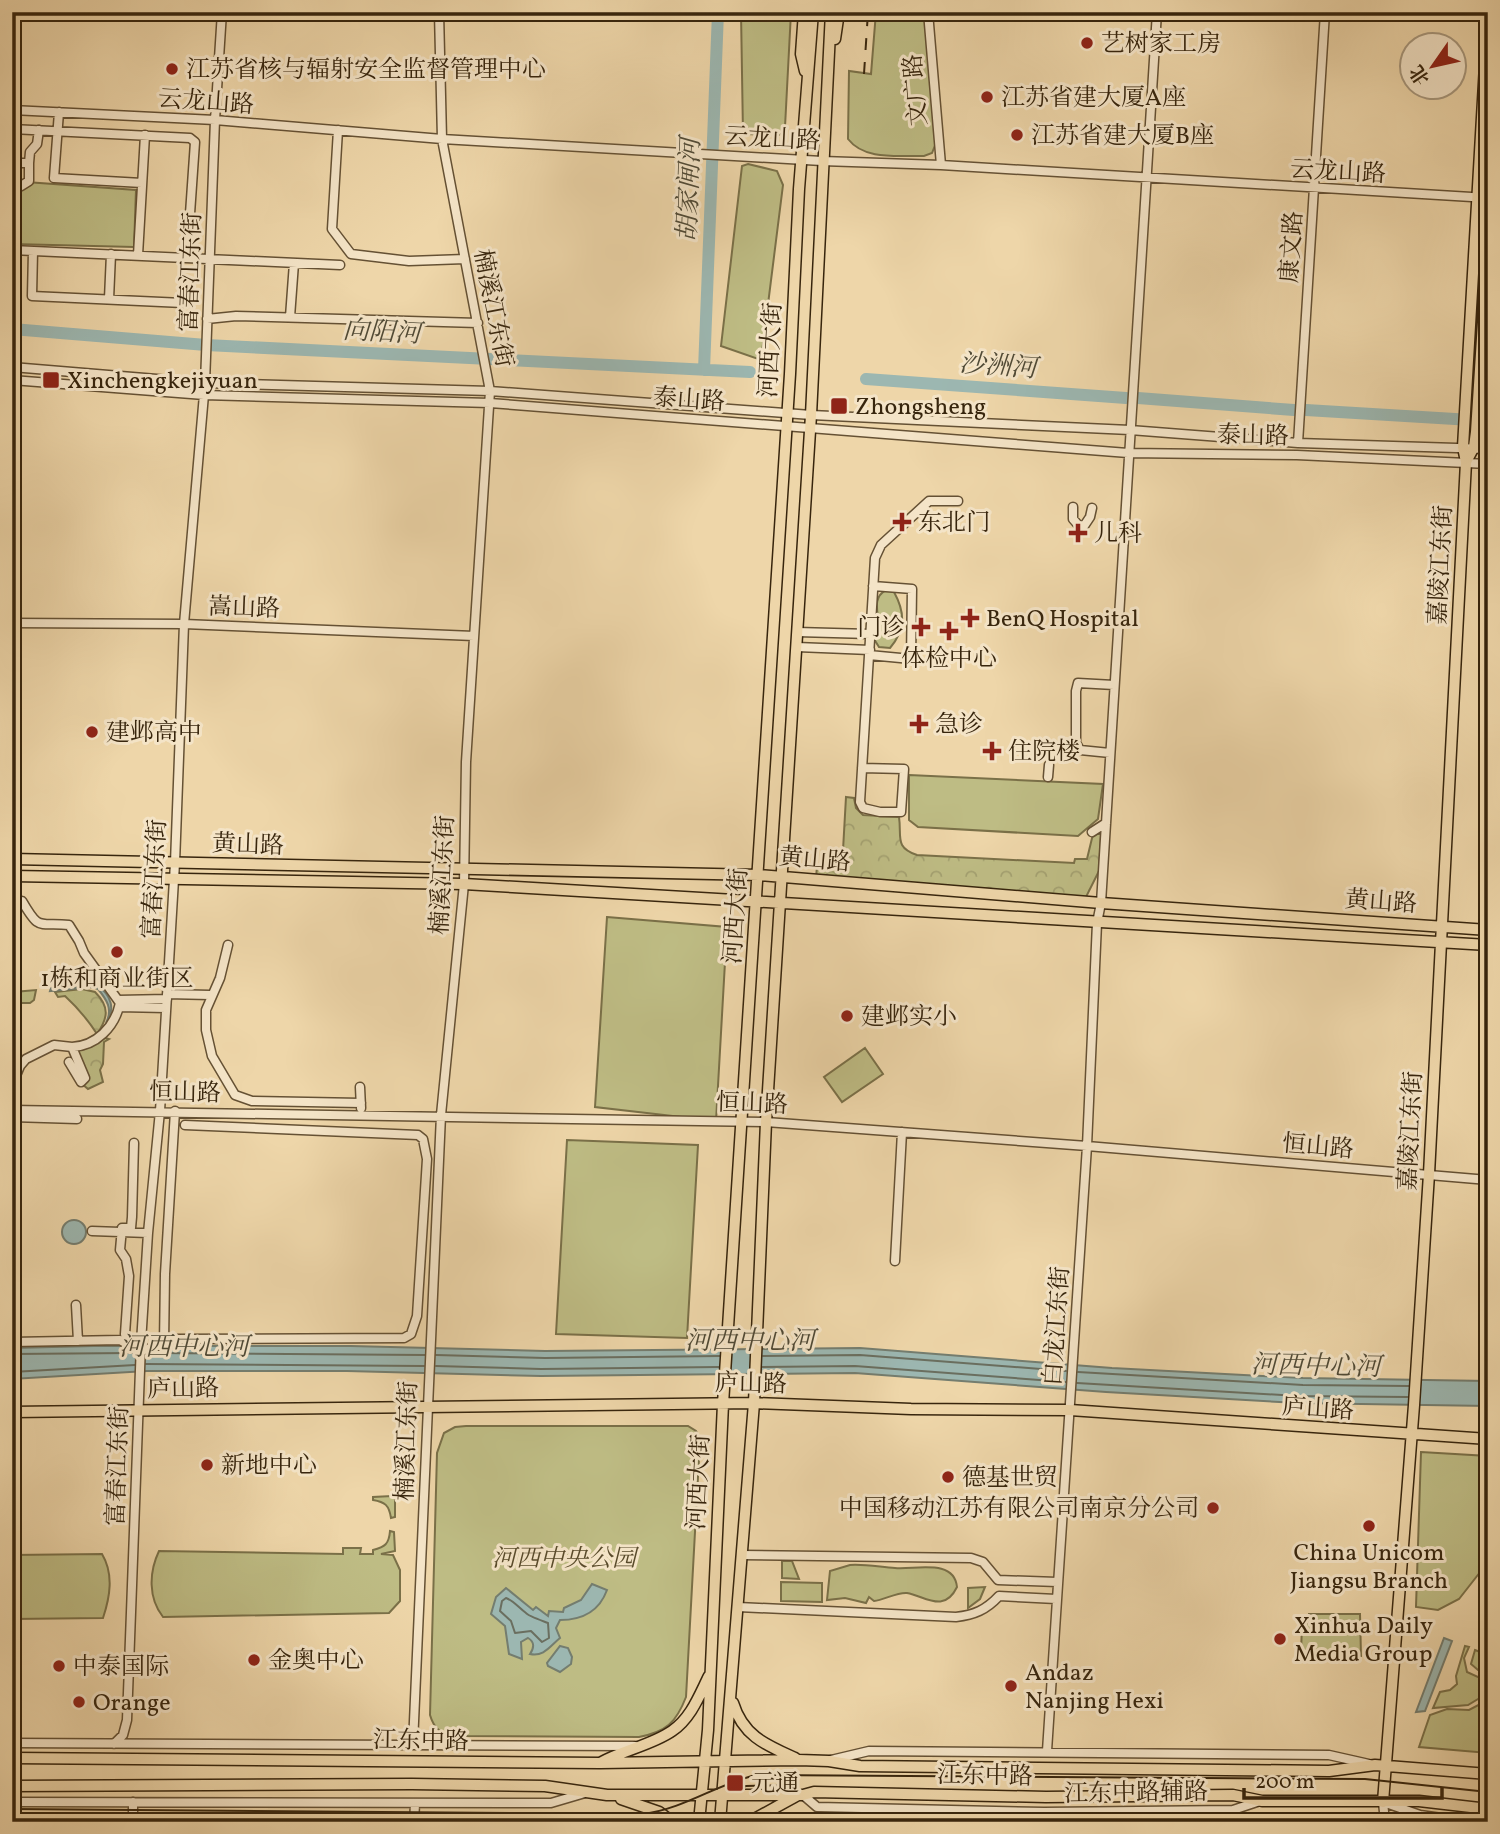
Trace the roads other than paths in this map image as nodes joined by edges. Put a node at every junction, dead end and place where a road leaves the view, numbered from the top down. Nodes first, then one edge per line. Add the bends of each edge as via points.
1 (222, 12) edge
2 (439, 12) edge
3 (804, 12) edge
4 (813, 12) edge
5 (831, 12) edge
6 (839, 12) edge
7 (928, 12) edge
8 (1157, 12) edge
9 (1325, 12) edge
10 (1437, 12) edge
11 (1488, 15) edge
12 (828, 74) junction
13 (807, 80) junction
14 (12, 110) edge
15 (59, 112) junction
16 (215, 120) junction
17 (12, 129) edge
18 (39, 130) junction
19 (58, 130) junction
20 (338, 130) junction
21 (145, 135) junction
22 (442, 139) junction
23 (801, 159) junction
24 (822, 161) junction
25 (12, 163) edge
26 (30, 163) junction
27 (941, 165) junction
28 (1146, 178) junction
29 (142, 183) junction
30 (12, 185) edge
31 (1314, 189) junction
32 (1483, 198) edge
33 (1488, 244) edge
34 (12, 250) edge
35 (33, 251) junction
36 (111, 254) junction
37 (138, 255) junction
38 (187, 257) junction
39 (210, 257) junction
40 (466, 259) junction
41 (294, 263) junction
42 (340, 265) dead end
43 (109, 299) junction
44 (183, 303) dead end
45 (290, 317) junction
46 (207, 319) junction
47 (478, 323) junction
48 (12, 367) edge
49 (12, 380) edge
50 (205, 383) junction
51 (490, 391) junction
52 (204, 395) junction
53 (489, 402) junction
54 (787, 414) junction
55 (810, 421) junction
56 (786, 426) junction
57 (1130, 430) junction
58 (1298, 443) junction
59 (1469, 447) junction
60 (1488, 449) edge
61 (1128, 453) junction
62 (1466, 462) junction
63 (1488, 464) edge
64 (958, 501) dead end
65 (1073, 507) dead end
66 (1092, 508) dead end
67 (873, 586) junction
68 (12, 623) edge
69 (184, 624) junction
70 (797, 632) junction
71 (870, 634) junction
72 (474, 636) junction
73 (797, 647) junction
74 (869, 653) junction
75 (1114, 685) junction
76 (1110, 753) junction
77 (1049, 765) dead end
78 (862, 768) junction
79 (1048, 777) dead end
80 (1105, 823) junction
81 (1092, 832) dead end
82 (12, 859) edge
83 (175, 863) junction
84 (464, 870) junction
85 (759, 875) junction
86 (12, 876) edge
87 (780, 877) junction
88 (174, 878) junction
89 (464, 884) junction
90 (12, 901) edge
91 (756, 901) junction
92 (779, 901) junction
93 (1101, 903) junction
94 (1097, 923) junction
95 (1443, 926) junction
96 (1488, 930) edge
97 (1441, 941) junction
98 (228, 945) dead end
99 (1488, 945) edge
100 (211, 995) junction
101 (167, 1001) junction
102 (119, 1004) junction
103 (72, 1047) junction
104 (69, 1062) dead end
105 (12, 1085) edge
106 (360, 1087) dead end
107 (361, 1103) junction
108 (12, 1110) edge
109 (160, 1111) junction
110 (175, 1111) junction
111 (361, 1115) junction
112 (440, 1115) junction
113 (12, 1116) edge
114 (77, 1119) dead end
115 (742, 1121) junction
116 (766, 1122) junction
117 (185, 1125) dead end
118 (902, 1132) junction
119 (134, 1143) dead end
120 (1087, 1146) junction
121 (1429, 1174) junction
122 (1488, 1180) edge
123 (92, 1231) dead end
124 (122, 1232) junction
125 (148, 1233) junction
126 (895, 1261) dead end
127 (76, 1305) dead end
128 (125, 1334) dead end
129 (79, 1340) junction
130 (12, 1342) edge
131 (164, 1344) junction
132 (141, 1348) junction
133 (754, 1403) junction
134 (723, 1404) junction
135 (428, 1406) junction
136 (138, 1410) junction
137 (1070, 1410) junction
138 (12, 1412) edge
139 (1411, 1436) junction
140 (1488, 1439) edge
141 (742, 1555) junction
142 (1057, 1582) junction
143 (1056, 1599) junction
144 (738, 1607) junction
145 (710, 1672) junction
146 (731, 1696) junction
147 (12, 1743) edge
148 (114, 1744) junction
149 (414, 1744) junction
150 (635, 1746) junction
151 (1047, 1751) junction
152 (12, 1758) edge
153 (799, 1760) junction
154 (829, 1760) junction
155 (726, 1761) junction
156 (705, 1762) junction
157 (600, 1763) junction
158 (1381, 1766) junction
159 (1488, 1774) edge
160 (12, 1786) edge
161 (585, 1793) junction
162 (607, 1795) junction
163 (722, 1795) junction
164 (801, 1795) junction
165 (700, 1796) junction
166 (1262, 1801) junction
167 (12, 1802) edge
168 (133, 1802) junction
169 (1383, 1802) junction
170 (415, 1804) junction
171 (1488, 1809) edge
172 (1043, 1817) edge
173 (133, 1822) edge
174 (414, 1822) edge
175 (672, 1822) edge
176 (699, 1822) edge
177 (720, 1822) edge
178 (749, 1822) edge
179 (1385, 1822) edge
180 (1470, 1822) edge

1 - 16 street, 富春江东街
2 - 22 street, 楠溪江东街
3 - 13 main road via 801,54
4 - 13 main road, 河西大街
5 - 12 main road, 河西大街
6 - 12 main road
7 - 27 street, 文广路
8 - 28 street, 白龙江东街
9 - 31 street, 康文路
10 - 11 street
11 - 32 main road, 嘉陵江东街
12 - 24 main road, 河西大街
13 - 23 main road, 河西大街
14 - 15 street, 云龙山路
15 - 16 street, 云龙山路
15 - 19 street
16 - 20 street, 云龙山路
16 - 39 street, 富春江东街
17 - 18 street
18 - 19 street
18 - 26 street
19 - 21 street
19 - 29 street via 54,178
20 - 22 street, 云龙山路
20 - 40 street via 332,229 351,254 409,261
21 - 29 street
21 - 38 street via 195,142
22 - 23 street, 云龙山路
22 - 40 street, 楠溪江东街
23 - 24 street, 云龙山路
23 - 54 main road, 河西大街
24 - 27 street, 云龙山路
24 - 55 main road, 河西大街
25 - 26 street
26 - 30 street via 29,181
27 - 28 street, 云龙山路
28 - 31 street, 云龙山路
28 - 57 street, 白龙江东街
29 - 37 street
31 - 32 street, 云龙山路
31 - 58 street, 康文路
32 - 59 main road, 嘉陵江东街 via 1465,410
33 - 59 main road, 嘉陵江东街 via 1476,432
34 - 35 street
35 - 36 street
35 - 43 street via 32,296
36 - 37 street
36 - 43 street
37 - 38 street
38 - 39 street
39 - 41 street
39 - 46 street, 富春江东街
40 - 47 street, 楠溪江东街
41 - 42 street
41 - 45 street
43 - 44 street
45 - 46 street
45 - 47 street
46 - 50 street, 富春江东街
47 - 51 street, 楠溪江东街
48 - 50 street, 泰山路
49 - 52 street, 泰山路
50 - 51 street, 泰山路
50 - 52 street, 富春江东街
51 - 53 street, 楠溪江东街
51 - 54 street, 泰山路
52 - 53 street, 泰山路
52 - 69 street, 富春江东街
53 - 56 street, 泰山路
53 - 72 street, 楠溪江东街
54 - 55 street, 泰山路
54 - 56 main road, 河西大街
55 - 56 street, 泰山路
55 - 57 street, 泰山路
55 - 61 street, 泰山路
55 - 70 main road, 河西大街
56 - 85 main road, 河西大街
57 - 58 street, 泰山路
57 - 61 street, 白龙江东街
58 - 59 street, 泰山路
59 - 60 street, 泰山路
59 - 62 main road, 嘉陵江东街
61 - 62 street, 泰山路
61 - 75 street, 白龙江东街
62 - 63 street, 泰山路
62 - 95 main road, 嘉陵江东街
64 - 67 street via 929,501 881,545
65 - 66 street via 1073,519 1080,527
67 - 71 street
67 - 74 street via 912,589 911,659
68 - 69 street, 嵩山路
69 - 72 street, 嵩山路
69 - 83 street, 富春江东街
70 - 71 street
70 - 73 main road, 河西大街
71 - 74 street
72 - 84 street, 楠溪江东街
73 - 74 street
73 - 87 main road, 河西大街
74 - 78 street
75 - 76 street, 白龙江东街
75 - 76 street via 1079,683 1076,691 1076,743 1080,750
76 - 80 street, 白龙江东街
77 - 79 street
78 - 78 street via 904,769 901,812 863,808
80 - 81 street
80 - 93 street, 白龙江东街
82 - 83 main road, 黄山路
83 - 84 main road, 黄山路
83 - 88 street, 富春江东街
84 - 85 main road, 黄山路
84 - 89 street, 楠溪江东街
85 - 87 main road, 黄山路
85 - 91 main road, 河西大街
86 - 88 main road, 黄山路
87 - 92 main road, 河西大街
87 - 93 main road, 黄山路
88 - 89 main road, 黄山路
88 - 101 street, 富春江东街
89 - 91 main road, 黄山路
89 - 112 street, 楠溪江东街
90 - 102 street via 22,901 43,925 69,925
91 - 92 main road, 黄山路
91 - 115 main road, 河西大街
92 - 94 main road, 黄山路
92 - 116 main road, 河西大街
93 - 94 street, 白龙江东街
93 - 95 main road, 黄山路
94 - 97 main road, 黄山路
94 - 120 street, 白龙江东街
95 - 96 main road, 黄山路
95 - 97 main road, 嘉陵江东街
97 - 99 main road, 黄山路
97 - 121 main road, 嘉陵江东街
98 - 100 street
100 - 101 street
100 - 107 street via 206,1010 208,1046 235,1095 252,1101
101 - 102 street
101 - 109 street, 富春江东街
102 - 103 street via 112,1026 100,1037
103 - 104 street via 85,1078 81,1082
103 - 105 street via 54,1045 26,1059
106 - 107 street
107 - 111 street
108 - 109 street, 恒山路
109 - 110 street, 恒山路
109 - 125 street, 富春江东街
110 - 111 street, 恒山路
110 - 131 street
111 - 112 street, 恒山路
112 - 115 street, 恒山路
112 - 135 street, 楠溪江东街
113 - 114 street
115 - 116 street, 恒山路
115 - 134 main road, 河西大街
116 - 118 street, 恒山路
116 - 133 main road, 河西大街
117 - 131 street via 418,1135 423,1139 426,1158 417,1316 411,1334 404,1338 172,1339
118 - 120 street, 恒山路
118 - 126 street
119 - 124 street via 131,1228 122,1228
120 - 121 street, 恒山路
120 - 137 street, 白龙江东街
121 - 122 street, 恒山路
121 - 139 main road, 嘉陵江东街
123 - 124 street
124 - 125 street
124 - 128 street via 120,1250 129,1276
125 - 132 street, 富春江东街
127 - 129 street
129 - 130 street
129 - 132 street via 120,1340
131 - 132 street
132 - 136 street, 富春江东街
133 - 134 main road, 庐山路
133 - 137 main road, 庐山路
133 - 141 main road, 河西大街
134 - 135 main road, 庐山路
134 - 145 main road, 河西大街
135 - 136 main road, 庐山路
135 - 149 street, 楠溪江东街
136 - 138 main road, 庐山路
136 - 148 street, 富春江东街 via 127,1720 123,1735
137 - 139 main road, 庐山路
137 - 142 street, 白龙江东街
139 - 140 main road, 庐山路
139 - 158 main road, 嘉陵江东街
141 - 142 street via 971,1558 983,1562 998,1580
141 - 144 main road, 河西大街
142 - 143 street, 白龙江东街
143 - 144 street via 999,1596 984,1610 956,1617
143 - 151 street, 白龙江东街
144 - 146 main road, 河西大街
145 - 150 main road via 694,1708 680,1725
145 - 156 main road, 河西大街
146 - 153 main road via 744,1728
146 - 155 main road, 河西大街
147 - 148 street, 江东中路
148 - 149 street, 江东中路
149 - 150 street, 江东中路
150 - 157 main road
151 - 154 street, 江东中路 via 869,1751
151 - 158 street, 江东中路 via 1329,1755
152 - 157 main road, 江东中路
153 - 154 main road, 江东中路
153 - 155 main road, 江东中路
154 - 158 main road, 江东中路 via 860,1766 1329,1771
155 - 156 main road, 江东中路
155 - 163 main road, 河西大街
156 - 157 main road, 江东中路
156 - 165 main road, 河西大街
158 - 159 main road, 江东中路
158 - 169 main road, 嘉陵江东街
160 - 161 main road, 江东中路 via 412,1784 545,1786
161 - 162 main road, 江东中路
161 - 170 street, 江东中路 via 551,1803
162 - 165 main road, 江东中路
162 - 175 main road via 659,1812
163 - 164 main road, 江东中路
163 - 165 main road, 江东中路
163 - 177 main road, 河西大街
164 - 166 main road, 江东中路 via 1233,1795
164 - 172 street, 江东中路辅路 via 817,1807
164 - 178 main road
165 - 176 main road, 河西大街
166 - 169 main road, 江东中路
166 - 172 street, 江东中路辅路 via 1233,1810
167 - 168 street, 江东中路
168 - 170 street, 江东中路
168 - 173 street
169 - 171 main road, 江东中路
169 - 179 street
169 - 180 street, 江东中路 via 1420,1815
170 - 174 street

